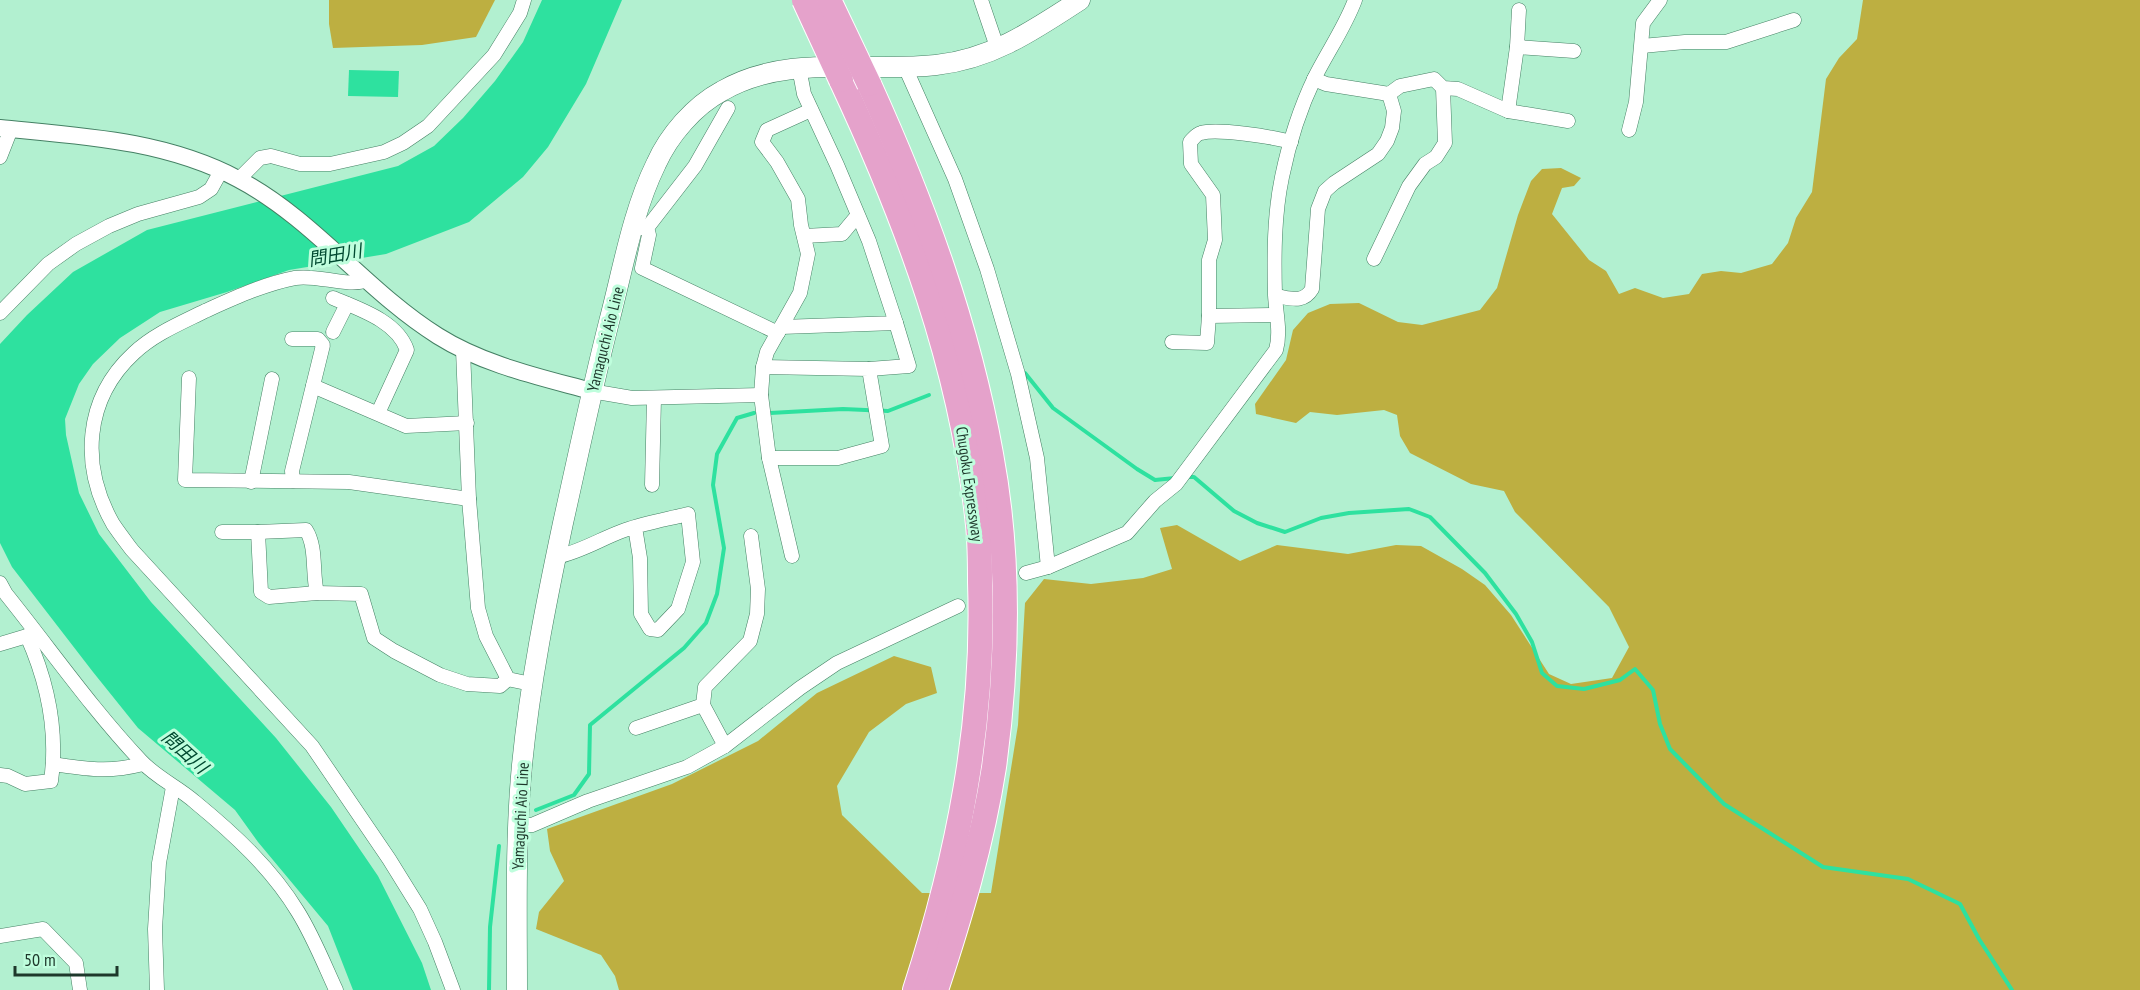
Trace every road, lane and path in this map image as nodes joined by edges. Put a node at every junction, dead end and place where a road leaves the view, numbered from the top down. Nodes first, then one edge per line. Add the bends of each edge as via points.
1 (524, 0) edge
2 (804, 0) edge
3 (829, 0) edge
4 (981, 0) edge
5 (1080, 0) edge
6 (1355, 0) edge
7 (1660, 0) edge
8 (1519, 10) dead end
9 (1794, 20) dead end
10 (1642, 46) junction
11 (1517, 47) junction
12 (998, 50) junction
13 (1574, 51) dead end
14 (797, 67) junction
15 (905, 67) junction
16 (1314, 79) junction
17 (1443, 88) junction
18 (1389, 94) junction
19 (728, 108) dead end
20 (811, 110) junction
21 (1508, 111) junction
22 (1568, 121) dead end
23 (5, 129) edge
24 (1629, 130) dead end
25 (1291, 142) junction
26 (0, 158) edge
27 (221, 171) junction
28 (243, 182) junction
29 (857, 216) junction
30 (640, 228) junction
31 (804, 236) junction
32 (1374, 260) dead end
33 (361, 275) junction
34 (1275, 296) junction
35 (333, 298) dead end
36 (347, 304) junction
37 (0, 313) edge
38 (1276, 315) junction
39 (1209, 316) junction
40 (896, 323) junction
41 (780, 330) junction
42 (333, 332) dead end
43 (292, 339) dead end
44 (1172, 342) dead end
45 (463, 350) junction
46 (763, 367) junction
47 (869, 369) junction
48 (189, 378) dead end
49 (272, 379) dead end
50 (313, 386) junction
51 (591, 391) junction
52 (761, 395) junction
53 (654, 398) junction
54 (378, 413) junction
55 (467, 423) junction
56 (769, 458) junction
57 (293, 481) junction
58 (251, 482) junction
59 (652, 485) dead end
60 (469, 499) junction
61 (635, 527) junction
62 (222, 532) dead end
63 (258, 532) junction
64 (751, 536) dead end
65 (792, 556) dead end
66 (556, 557) junction
67 (1048, 567) junction
68 (1026, 573) dead end
69 (0, 583) edge
70 (317, 593) junction
71 (958, 606) dead end
72 (31, 634) junction
73 (0, 644) edge
74 (508, 679) junction
75 (531, 684) junction
76 (703, 705) junction
77 (636, 728) dead end
78 (725, 746) junction
79 (53, 764) junction
80 (143, 764) junction
81 (0, 775) edge
82 (173, 788) junction
83 (518, 825) junction
84 (0, 936) edge
85 (80, 990) edge
86 (157, 990) edge
87 (336, 990) edge
88 (453, 990) edge
89 (517, 990) edge
90 (915, 990) edge
91 (936, 990) edge

1 - 28 street via 494,55 428,126 403,143 384,152 330,164 260,158
2 - 90 highway, Chugoku Expressway, bridge via 896,203 925,283 960,413 978,527 982,626 970,765 942,902
3 - 91 highway, Chugoku Expressway, bridge via 869,84 944,268 967,346 991,454 1001,535 1005,626 1002,698 993,768 981,835
4 - 12 street
5 - 12 main road, Yamaguchi Aio Line
6 - 16 street
7 - 10 street via 1644,23
8 - 11 street
9 - 10 street via 1725,42
10 - 24 street
11 - 13 street
11 - 21 street
12 - 15 main road, Yamaguchi Aio Line via 940,64
14 - 15 main road, Yamaguchi Aio Line
14 - 20 street
14 - 30 main road, Yamaguchi Aio Line via 746,78 718,92 694,111 656,162 639,206
15 - 67 street via 955,179 987,269 1037,458
16 - 18 street
16 - 25 street
17 - 18 street via 1434,79 1400,86
17 - 21 street via 1458,89
17 - 32 street via 1445,143 1409,186
18 - 34 street via 1394,111 1387,141 1378,154 1325,191 1318,209 1312,290 1299,300
19 - 30 street via 695,166
20 - 29 street
20 - 31 street via 767,130 762,142 798,199
21 - 22 street
23 - 26 street
23 - 27 street via 151,146
25 - 34 street via 1282,177 1274,244
25 - 39 street via 1203,132 1190,142 1191,164 1213,195 1215,240 1209,260
27 - 28 street
27 - 37 street via 211,189 199,197 138,214 76,244 48,264
28 - 33 street via 296,218
29 - 31 street via 842,234
29 - 40 street
30 - 41 street via 649,235 642,268
30 - 51 main road, Yamaguchi Aio Line
31 - 41 street via 808,254 800,293
33 - 45 street via 437,336
33 - 88 street via 359,284 297,278 237,297 163,332 134,353 105,388 94,414 91,445 95,479 113,524 132,550 312,746 420,909
34 - 38 street
35 - 36 street
36 - 42 street
36 - 54 street via 374,316 403,338 407,350
38 - 39 street
38 - 67 street via 1280,337 1276,350 1176,484 1127,533
39 - 44 street via 1207,344
40 - 41 street
40 - 47 street via 909,366
41 - 46 street
43 - 50 street via 318,339 323,345
45 - 51 street via 502,366
45 - 55 street
46 - 47 street
46 - 52 street
47 - 56 street via 882,446 838,458
48 - 58 street via 185,480
49 - 58 street
50 - 54 street
50 - 57 street via 292,471
51 - 53 street
51 - 66 main road, Yamaguchi Aio Line
52 - 53 street
52 - 56 street
53 - 59 street
54 - 55 street via 406,426
55 - 60 street
56 - 65 street
57 - 58 street
57 - 60 street via 349,482
60 - 74 street via 478,608 486,636
61 - 61 street via 688,514 693,562 678,609 658,630 650,629 641,614
61 - 66 street
62 - 63 street
63 - 70 street via 306,530 311,538
63 - 70 street via 261,592 269,597
64 - 76 street via 758,590 752,634 750,641 705,687
66 - 75 main road, Yamaguchi Aio Line
67 - 68 street
69 - 72 street
70 - 74 street via 361,594 374,638 440,675 467,684 500,686
71 - 78 street via 837,663
72 - 73 street
72 - 79 street via 49,703
72 - 80 street
74 - 75 street
75 - 83 main road, Yamaguchi Aio Line
76 - 77 street
76 - 78 street
78 - 83 street via 687,767 532,825
79 - 80 street via 102,771
79 - 81 street via 51,782 25,784
80 - 82 street
82 - 86 street via 159,862
82 - 87 street via 194,800 230,832 275,880 298,912
83 - 89 main road, Yamaguchi Aio Line
84 - 85 street via 43,929 76,963

